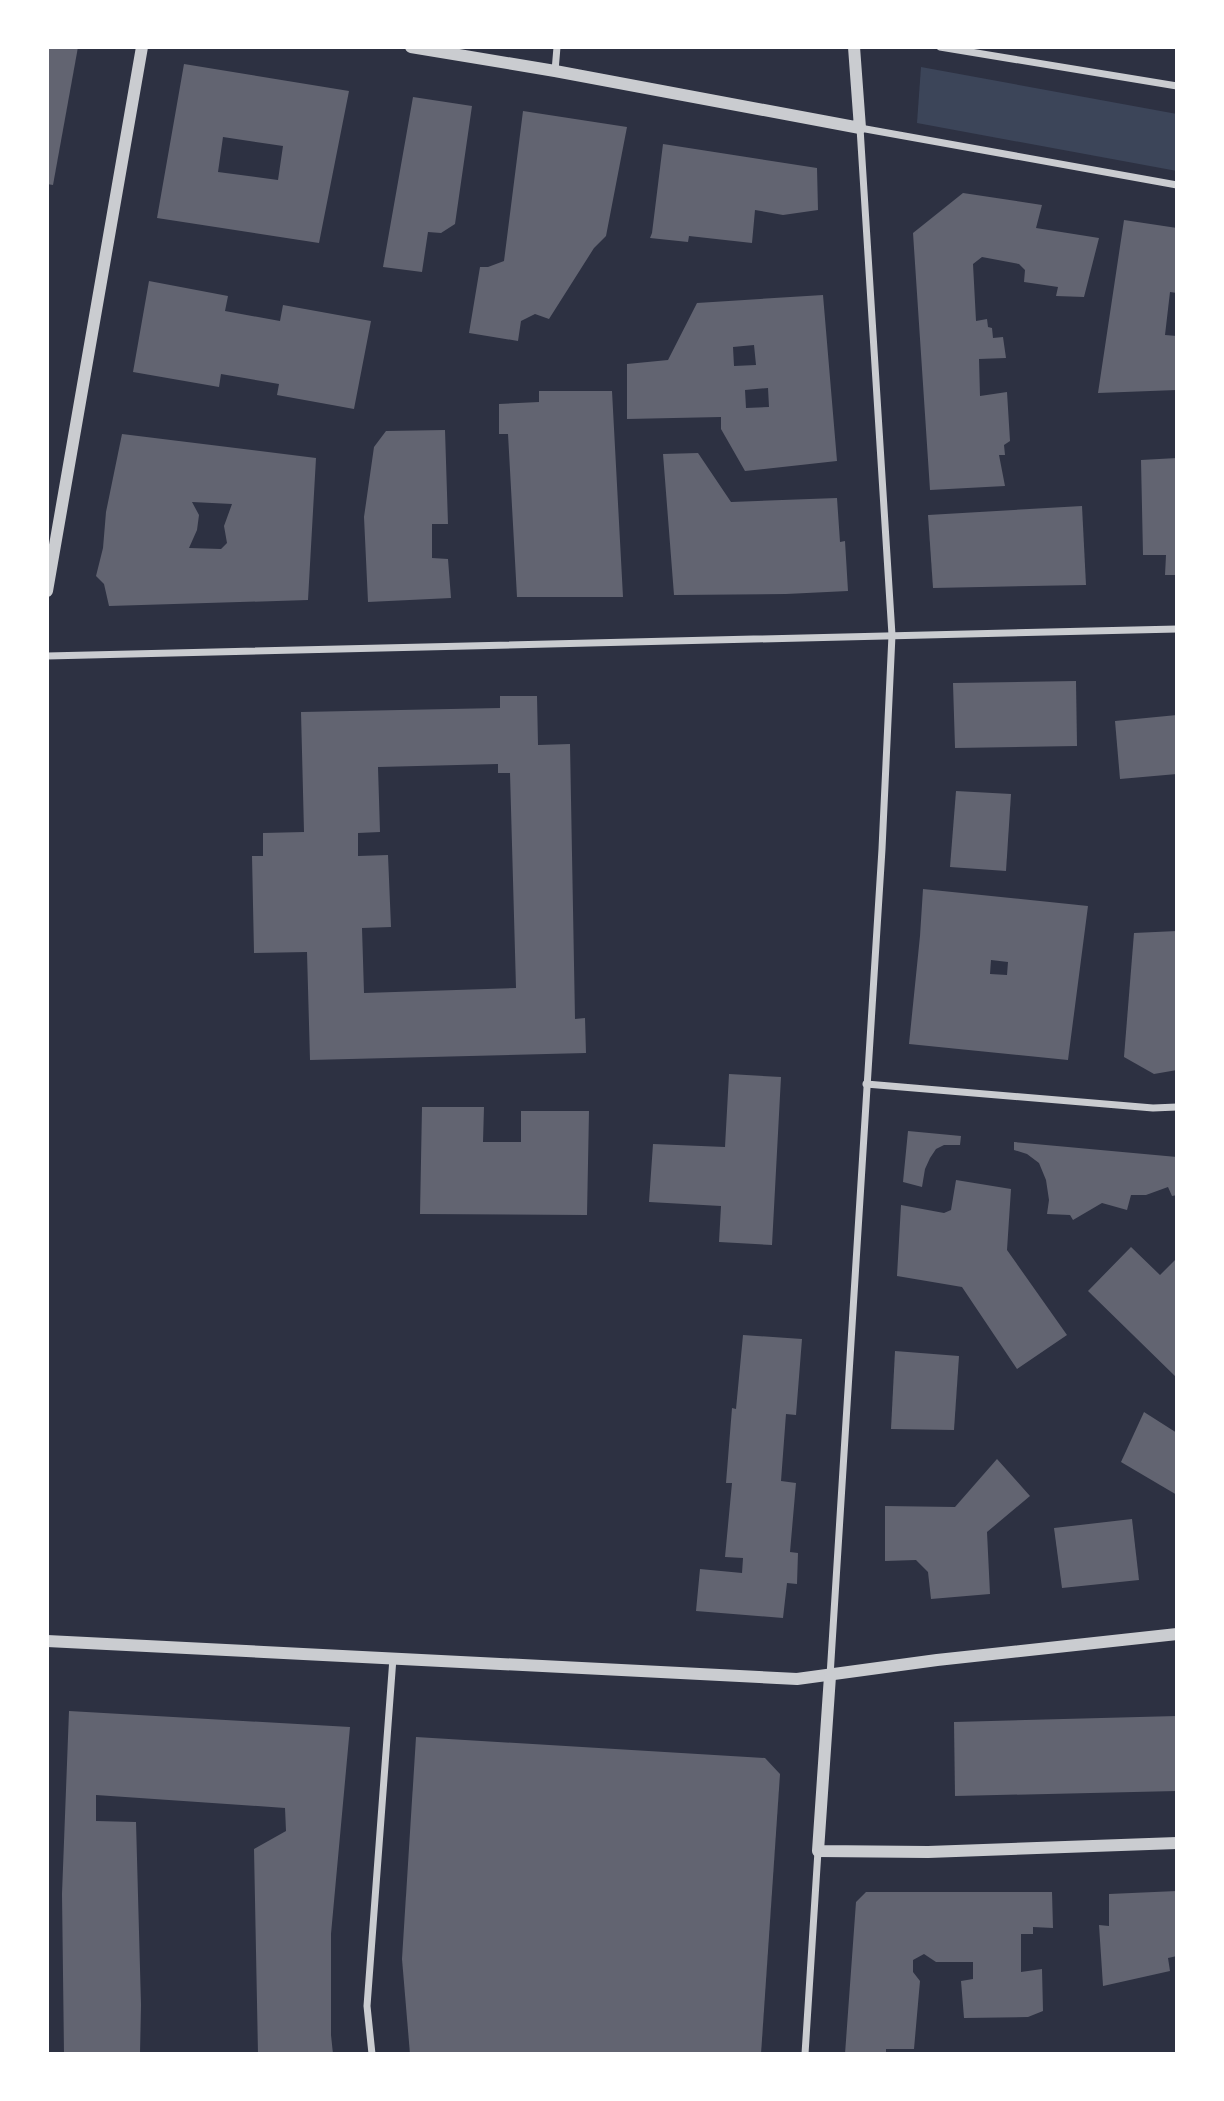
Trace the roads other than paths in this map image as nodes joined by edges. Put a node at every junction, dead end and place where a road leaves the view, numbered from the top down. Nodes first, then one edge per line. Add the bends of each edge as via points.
1 (142, 47) edge
2 (411, 47) edge
3 (557, 47) edge
4 (854, 47) edge
5 (940, 47) edge
6 (555, 71) junction
7 (1177, 86) edge
8 (860, 128) junction
9 (1177, 185) edge
10 (47, 591) edge
11 (1177, 629) edge
12 (892, 635) junction
13 (47, 656) edge
14 (866, 1084) junction
15 (1177, 1107) edge
16 (1177, 1634) edge
17 (47, 1641) edge
18 (393, 1658) junction
19 (830, 1676) junction
20 (1177, 1843) edge
21 (818, 1851) junction
22 (372, 2054) edge
23 (805, 2054) edge

1 - 10 street
2 - 6 street
3 - 6 street
4 - 8 street
5 - 7 street
6 - 8 street
8 - 9 street
8 - 12 street
11 - 12 street
12 - 13 street
12 - 14 street
14 - 15 street
14 - 19 street
16 - 19 street
17 - 18 street
18 - 19 street via 797,1679
18 - 22 street via 367,2006
19 - 21 street
20 - 21 street
21 - 23 street

